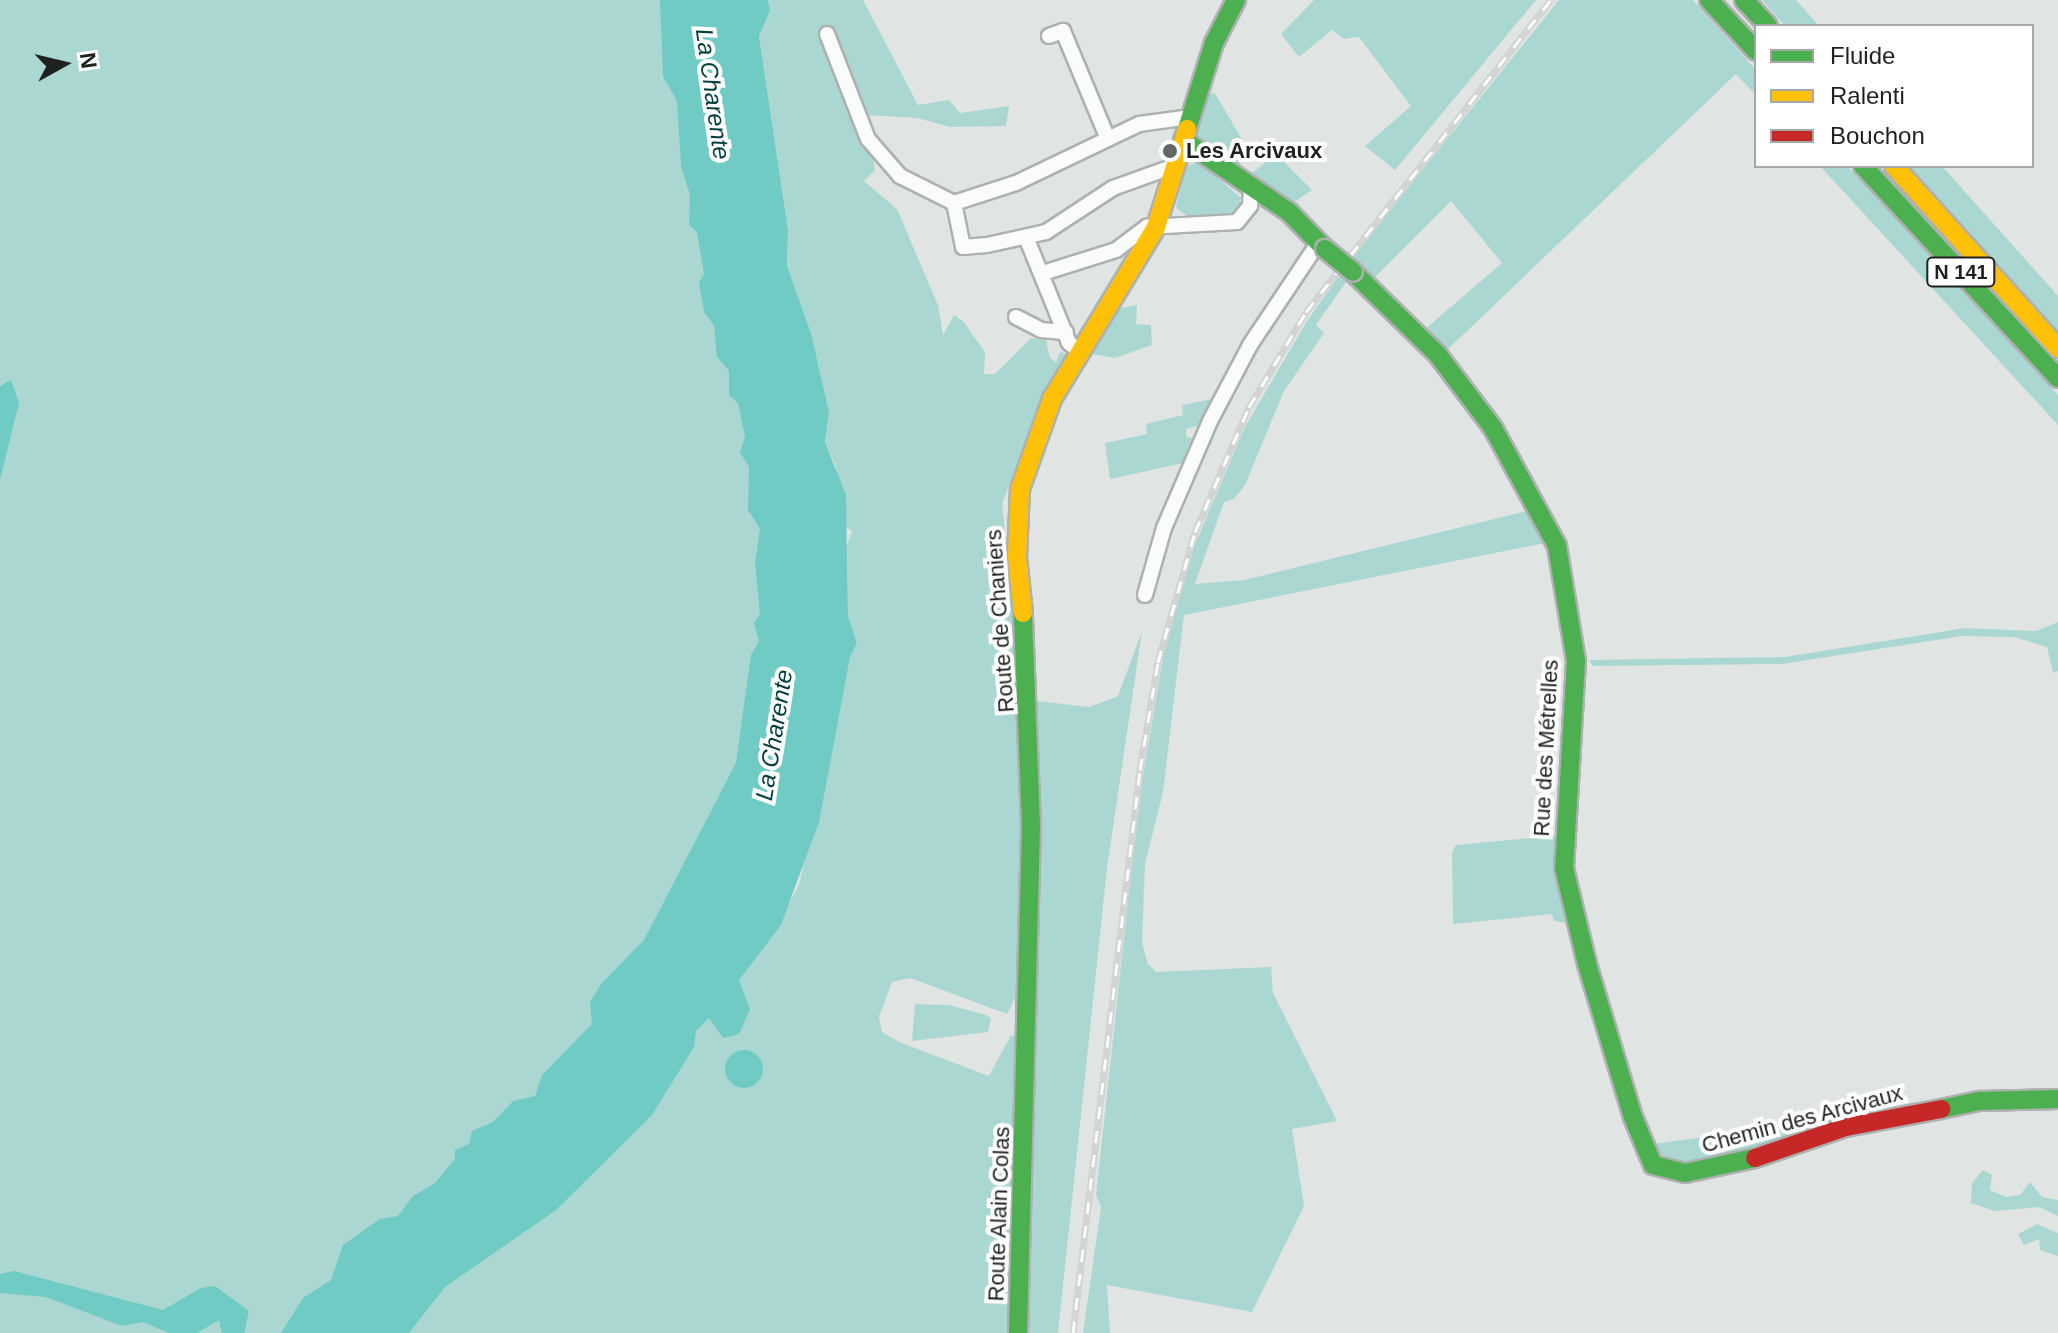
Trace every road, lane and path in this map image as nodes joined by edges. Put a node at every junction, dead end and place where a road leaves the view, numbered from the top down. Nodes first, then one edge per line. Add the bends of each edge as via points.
1 (1236, 0) edge
2 (1709, 0) edge
3 (1744, 0) edge
4 (1766, 24) edge
5 (827, 34) dead end
6 (1049, 36) dead end
7 (1754, 49) edge
8 (1190, 117) junction
9 (1108, 139) junction
10 (1183, 140) junction
11 (1177, 165) junction
12 (1865, 168) edge
13 (1896, 168) edge
14 (1251, 188) junction
15 (954, 203) junction
16 (1156, 227) junction
17 (1026, 237) junction
18 (1322, 246) junction
19 (1043, 273) junction
20 (1016, 317) dead end
21 (1066, 332) junction
22 (2058, 348) edge
23 (1078, 350) junction
24 (2058, 378) edge
25 (1145, 595) dead end
26 (1028, 1097) joint
27 (2058, 1099) edge
28 (1653, 1165) joint
29 (1018, 1333) edge

1 - 8 main road, Route de Chaniers via 1214,43
2 - 7 main road
3 - 4 main road
5 - 15 street via 868,139 900,176
6 - 9 street via 1063,31
8 - 9 street via 1160,118
8 - 10 main road, Route de Chaniers
9 - 15 street via 1016,183
10 - 11 main road, Route de Chaniers
10 - 14 main road, Rue des Métrelles
11 - 16 main road, Route de Chaniers
11 - 17 street via 1113,188 1046,232
12 - 24 main road, N 141
13 - 22 main road, N 141
14 - 16 street via 1250,206 1237,222
14 - 18 main road, Rue des Métrelles via 1289,212
15 - 17 street via 963,247
16 - 19 street via 1116,250
16 - 23 main road, Route de Chaniers
17 - 19 street
18 - 25 street via 1250,345 1210,421 1164,528
18 - 28 main road, Rue des Métrelles, bridge via 1438,355 1493,428 1557,546 1576,661 1564,868 1587,964 1633,1117
19 - 21 street
20 - 21 street via 1041,330
21 - 23 street
23 - 26 main road, Route de Chaniers via 1036,435 1017,508 1031,714
26 - 29 main road, Route Alain Colas
27 - 28 main road, Chemin des Arcivaux via 1980,1101 1846,1127 1741,1163 1685,1173

